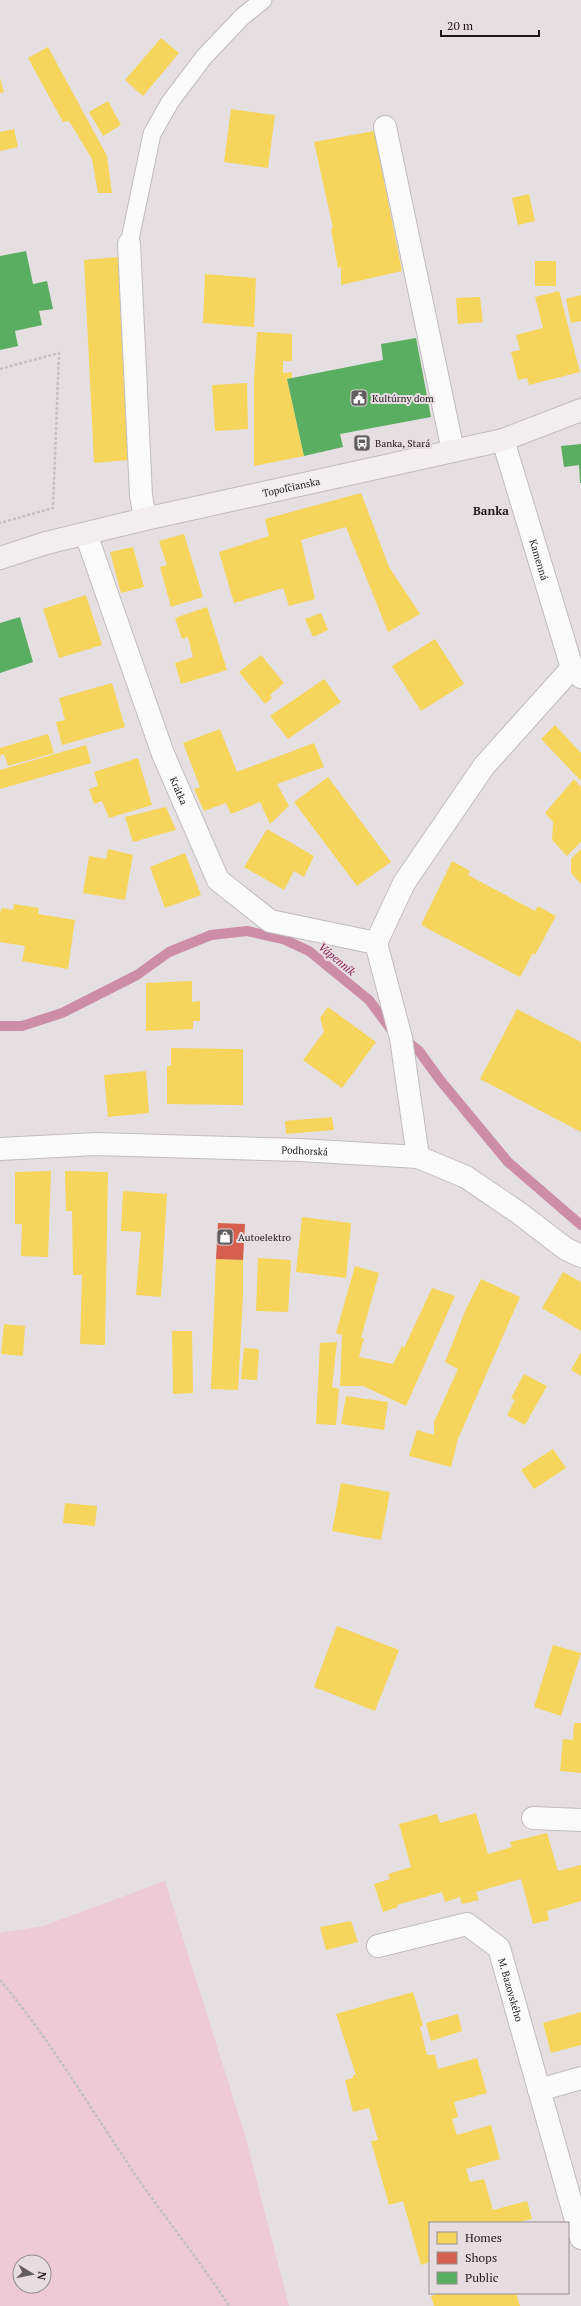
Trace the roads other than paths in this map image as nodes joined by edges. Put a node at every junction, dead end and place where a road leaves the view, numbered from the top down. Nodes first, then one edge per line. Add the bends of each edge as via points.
1 (263, 0) edge
2 (385, 127) dead end
3 (129, 244) joint
4 (581, 410) edge
5 (502, 440) junction
6 (453, 451) junction
7 (146, 519) junction
8 (86, 534) junction
9 (0, 558) edge
10 (577, 672) edge
11 (376, 943) junction
12 (0, 1149) edge
13 (418, 1157) junction
14 (581, 1256) edge
15 (533, 1818) dead end
16 (581, 1820) edge
17 (378, 1946) dead end
18 (581, 2078) edge
19 (539, 2090) junction
20 (581, 2238) edge

1 - 3 lane via 242,17 204,57 170,102 152,134
2 - 6 street
3 - 7 street via 141,494
4 - 5 main road, Topoľčianska
5 - 6 main road, Topoľčianska
5 - 10 street, Kamenná
6 - 7 main road, Topoľčianska
7 - 8 main road, Topoľčianska
8 - 9 main road, Topoľčianska via 46,543
8 - 11 street, Krátka via 163,754 218,880 270,921
10 - 11 street via 484,766 404,883
11 - 13 street via 400,1038
12 - 13 street, Podhorská via 96,1144 300,1150
13 - 14 street, Podhorská via 466,1177 566,1249
15 - 16 street
17 - 19 street, M. Bazovského via 467,1924 499,1948
18 - 19 street
19 - 20 street, M. Bazovského

